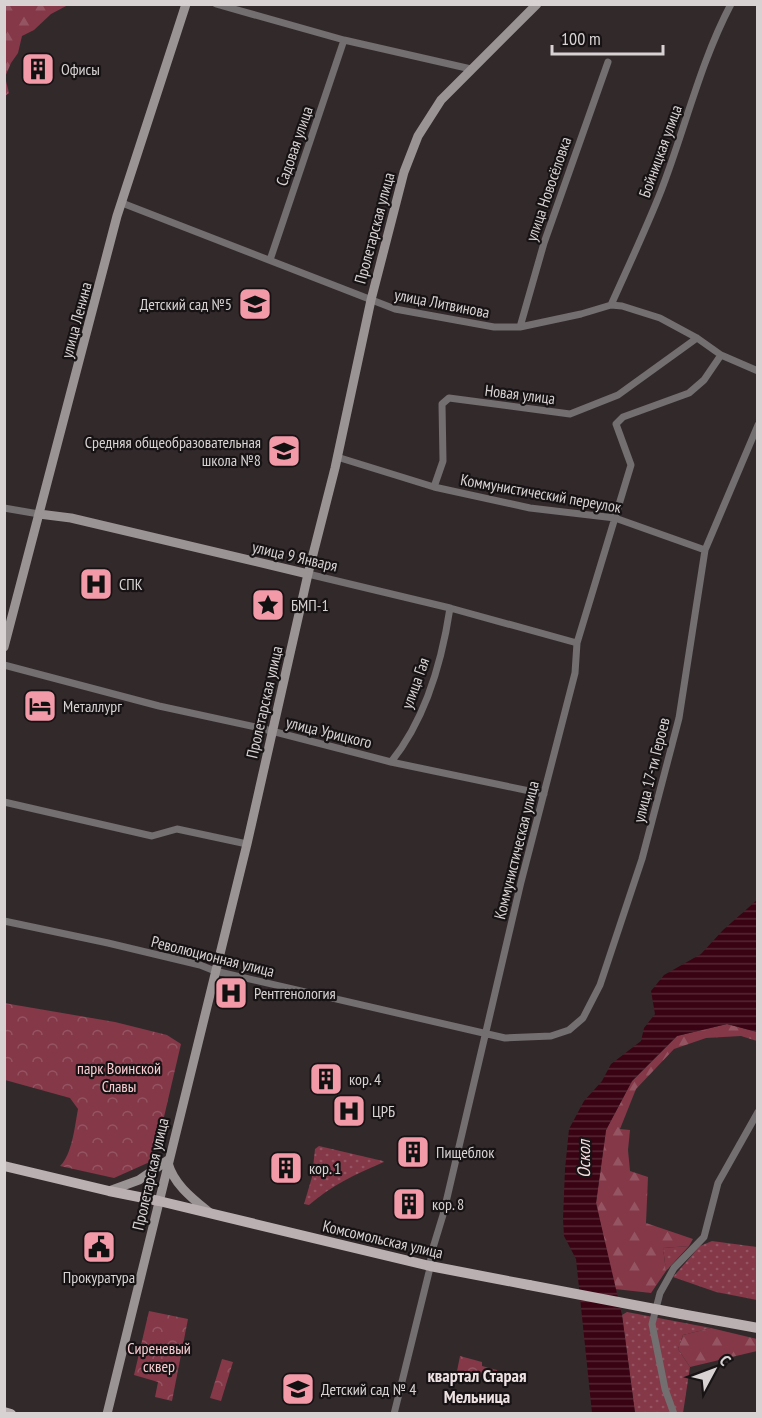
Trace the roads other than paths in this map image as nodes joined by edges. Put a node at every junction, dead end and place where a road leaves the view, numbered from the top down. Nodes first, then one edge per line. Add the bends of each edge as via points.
1 (186, 4) edge
2 (216, 4) edge
3 (537, 4) edge
4 (731, 4) edge
5 (344, 40) junction
6 (608, 62) dead end
7 (471, 69) junction
8 (122, 202) junction
9 (270, 260) junction
10 (371, 300) junction
11 (611, 305) junction
12 (520, 327) junction
13 (697, 338) junction
14 (721, 355) junction
15 (758, 371) edge
16 (758, 426) edge
17 (337, 457) junction
18 (434, 487) junction
19 (4, 508) edge
20 (39, 514) junction
21 (615, 518) junction
22 (705, 550) junction
23 (308, 574) junction
24 (450, 608) junction
25 (577, 643) junction
26 (4, 647) edge
27 (4, 665) edge
28 (273, 732) junction
29 (391, 762) junction
30 (544, 794) junction
31 (4, 802) edge
32 (247, 844) junction
33 (4, 921) edge
34 (216, 971) junction
35 (486, 1034) junction
36 (758, 1112) edge
37 (168, 1160) junction
38 (4, 1166) edge
39 (109, 1191) junction
40 (159, 1201) junction
41 (211, 1213) junction
42 (430, 1266) junction
43 (758, 1328) edge
44 (4, 1412) edge
45 (11, 1413) edge
46 (107, 1413) edge
47 (394, 1413) edge
48 (674, 1413) edge

1 - 8 main road, улица Ленина
2 - 5 street
3 - 7 main road, Пролетарская улица
4 - 11 street, Бойницкая улица via 661,190
5 - 7 street
5 - 9 street, Садовая улица
6 - 12 street, улица Новосёловка via 544,243
7 - 10 main road, Пролетарская улица via 441,100 418,136 404,172
8 - 9 street, улица Литвинова
8 - 20 main road, улица Ленина
9 - 10 street, улица Литвинова
10 - 12 street, улица Литвинова via 395,309 494,327
10 - 17 main road, Пролетарская улица
11 - 12 street, улица Литвинова
11 - 13 street, улица Литвинова via 660,318
13 - 14 street, улица Литвинова
13 - 18 street, Новая улица via 618,395 570,414 449,398 442,404 443,461
14 - 15 street, улица Литвинова
14 - 21 street, Коммунистическая улица via 704,380 689,393 623,417 616,424 632,465
16 - 22 street, улица 17-ти Героев
17 - 18 street, Коммунистический переулок
17 - 23 main road, Пролетарская улица
18 - 21 street, Коммунистический переулок via 530,508
19 - 20 street, улица 9 Января
20 - 23 main road, улица 9 Января via 71,518
20 - 26 main road, улица Ленина
21 - 22 street, Коммунистический переулок
21 - 25 street, Коммунистическая улица
22 - 35 street, улица 17-ти Героев via 679,718 656,810 593,1000 583,1018 569,1030 551,1036 505,1038
23 - 24 street, улица 9 Января
23 - 28 main road, Пролетарская улица
24 - 25 street, улица 9 Января
24 - 29 street, улица Гая via 427,696 405,745
25 - 30 street, Коммунистическая улица via 575,673
27 - 28 street, улица Урицкого
28 - 29 street, улица Урицкого
28 - 32 main road, Пролетарская улица
29 - 30 street, улица Урицкого
30 - 35 street, Коммунистическая улица
31 - 32 street via 152,836 177,829
32 - 34 main road, Пролетарская улица
33 - 34 street, Революционная улица
34 - 35 street, Революционная улица
34 - 37 main road, Пролетарская улица
35 - 42 street, Коммунистическая улица
36 - 48 street via 718,1183 704,1238 674,1269 660,1293 652,1324
37 - 39 main road via 139,1180
37 - 40 main road, Пролетарская улица
37 - 41 main road via 171,1175
38 - 39 main road, Комсомольская улица
39 - 40 main road, Комсомольская улица
40 - 41 main road, Комсомольская улица
40 - 46 main road, Пролетарская улица
41 - 42 main road, Комсомольская улица
42 - 43 main road, Комсомольская улица, bridge
42 - 47 street, Коммунистическая улица
44 - 45 main road

